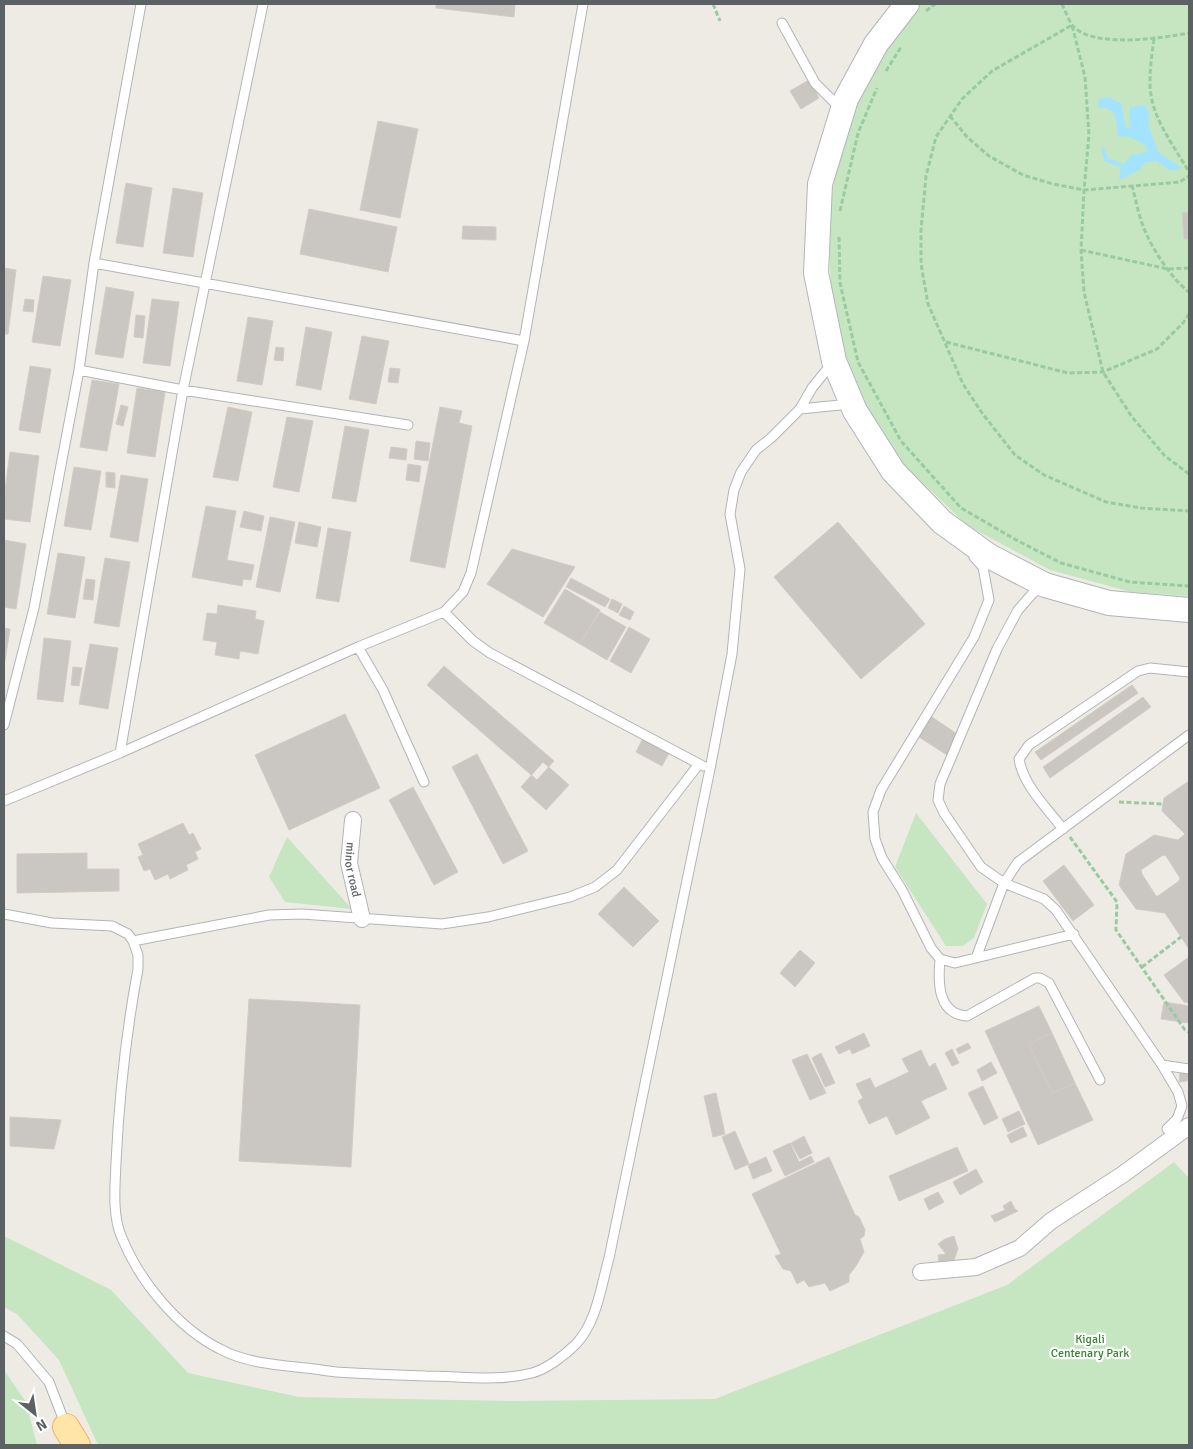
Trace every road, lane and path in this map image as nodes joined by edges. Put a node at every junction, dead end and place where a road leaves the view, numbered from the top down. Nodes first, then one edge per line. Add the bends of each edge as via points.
1 (141, 4) edge
2 (263, 4) edge
3 (583, 4) edge
4 (713, 4) edge
5 (935, 4) edge
6 (1062, 4) edge
7 (916, 8) edge
8 (720, 21) dead end
9 (782, 23) dead end
10 (1072, 25) junction
11 (1189, 33) edge
12 (1154, 39) junction
13 (904, 42) dead end
14 (884, 74) dead end
15 (879, 82) dead end
16 (842, 111) junction
17 (950, 116) junction
18 (1189, 174) edge
19 (1132, 185) junction
20 (1084, 190) junction
21 (839, 216) dead end
22 (839, 235) dead end
23 (1081, 250) junction
24 (94, 263) junction
25 (1189, 268) edge
26 (1168, 269) junction
27 (204, 283) junction
28 (1189, 292) edge
29 (1189, 314) edge
30 (524, 341) junction
31 (945, 342) junction
32 (834, 361) junction
33 (79, 370) junction
34 (1102, 372) junction
35 (183, 390) junction
36 (800, 410) junction
37 (855, 411) junction
38 (408, 424) dead end
39 (1189, 474) edge
40 (1189, 511) edge
41 (942, 522) junction
42 (1045, 585) junction
43 (1189, 586) edge
44 (1189, 610) edge
45 (444, 612) junction
46 (358, 647) junction
47 (1189, 672) edge
48 (4, 725) edge
49 (1189, 735) edge
50 (120, 753) junction
51 (700, 764) junction
52 (710, 769) junction
53 (424, 782) dead end
54 (4, 801) edge
55 (1102, 801) junction
56 (1163, 804) dead end
57 (353, 820) dead end
58 (1064, 829) junction
59 (1004, 883) junction
60 (4, 914) edge
61 (362, 919) junction
62 (1074, 934) junction
63 (1181, 937) dead end
64 (133, 941) junction
65 (976, 958) junction
66 (940, 959) junction
67 (1142, 967) junction
68 (1189, 1032) edge
69 (1162, 1065) junction
70 (1189, 1068) edge
71 (1100, 1080) dead end
72 (1186, 1106) edge
73 (1189, 1126) edge
74 (1167, 1129) dead end
75 (921, 1272) dead end
76 (4, 1336) edge
77 (70, 1439) edge

1 - 24 lane
2 - 27 lane
3 - 30 lane
4 - 8 path
5 - 7 path
6 - 10 path
7 - 16 main road via 876,44
9 - 16 lane via 815,83
10 - 12 path via 1085,34 1119,40
10 - 17 path via 992,71 962,99
10 - 20 path via 1085,77 1089,135
11 - 12 path
12 - 18 path via 1149,82 1153,105
13 - 14 path
15 - 21 path via 858,133
16 - 32 main road via 820,184 816,273
17 - 20 path via 967,138 989,156 1023,175
17 - 31 path via 936,137 926,176 921,230 921,264 928,304
18 - 19 path via 1180,182
19 - 20 path
19 - 26 path via 1146,233
20 - 23 path
22 - 43 path via 840,283 858,362 901,441 961,508 1061,563 1130,582
23 - 26 path
23 - 34 path via 1084,292
24 - 27 lane
24 - 33 lane
25 - 26 path
26 - 28 path
27 - 30 lane
27 - 35 lane
29 - 34 path via 1157,350
30 - 45 lane via 471,573 463,592
31 - 34 path via 1068,373
31 - 40 path via 963,384 1015,455 1044,475 1106,502
32 - 36 lane via 812,388
32 - 37 main road
33 - 35 lane
33 - 48 lane via 34,608
34 - 39 path via 1132,417 1165,456
35 - 38 lane
35 - 50 lane
36 - 37 lane via 852,404
36 - 52 lane via 756,450 741,472 734,490 730,514 740,569 732,654
37 - 41 main road via 893,471
41 - 42 main road via 990,556
41 - 66 lane via 983,567 988,600 974,637 881,790 873,812 875,839 882,858
42 - 44 main road via 1109,603
42 - 59 lane via 1018,610 997,649 940,784 938,800 944,813 981,867
45 - 46 lane
45 - 51 lane via 490,653
46 - 50 lane
46 - 53 lane via 384,690
47 - 58 lane via 1150,668 1138,671 1029,745 1019,759 1021,770
49 - 55 lane
50 - 54 lane
51 - 52 lane
51 - 61 lane via 617,870 595,887 540,905 442,924
52 - 64 lane via 611,1248 597,1301 587,1330 575,1344 535,1372 486,1379 337,1372 252,1362 203,1340 176,1317 134,1262 121,1237 116,1216 118,1130 138,969
55 - 56 path
55 - 58 lane
57 - 61 street, minor road via 349,863
58 - 59 lane via 1018,862
58 - 67 path via 1117,902 1116,930
59 - 62 lane via 1044,899
59 - 65 lane
60 - 64 lane via 52,923 112,926 128,934
61 - 64 lane via 269,915
62 - 65 lane
62 - 69 lane
63 - 67 path
65 - 66 lane via 955,963
66 - 71 lane via 939,990 951,1012 958,1016 967,1016 1035,978 1048,983
67 - 68 path
69 - 70 lane
69 - 72 lane
72 - 74 lane
73 - 75 street via 1052,1221 1020,1248 976,1267
76 - 77 lane via 17,1344 48,1382

